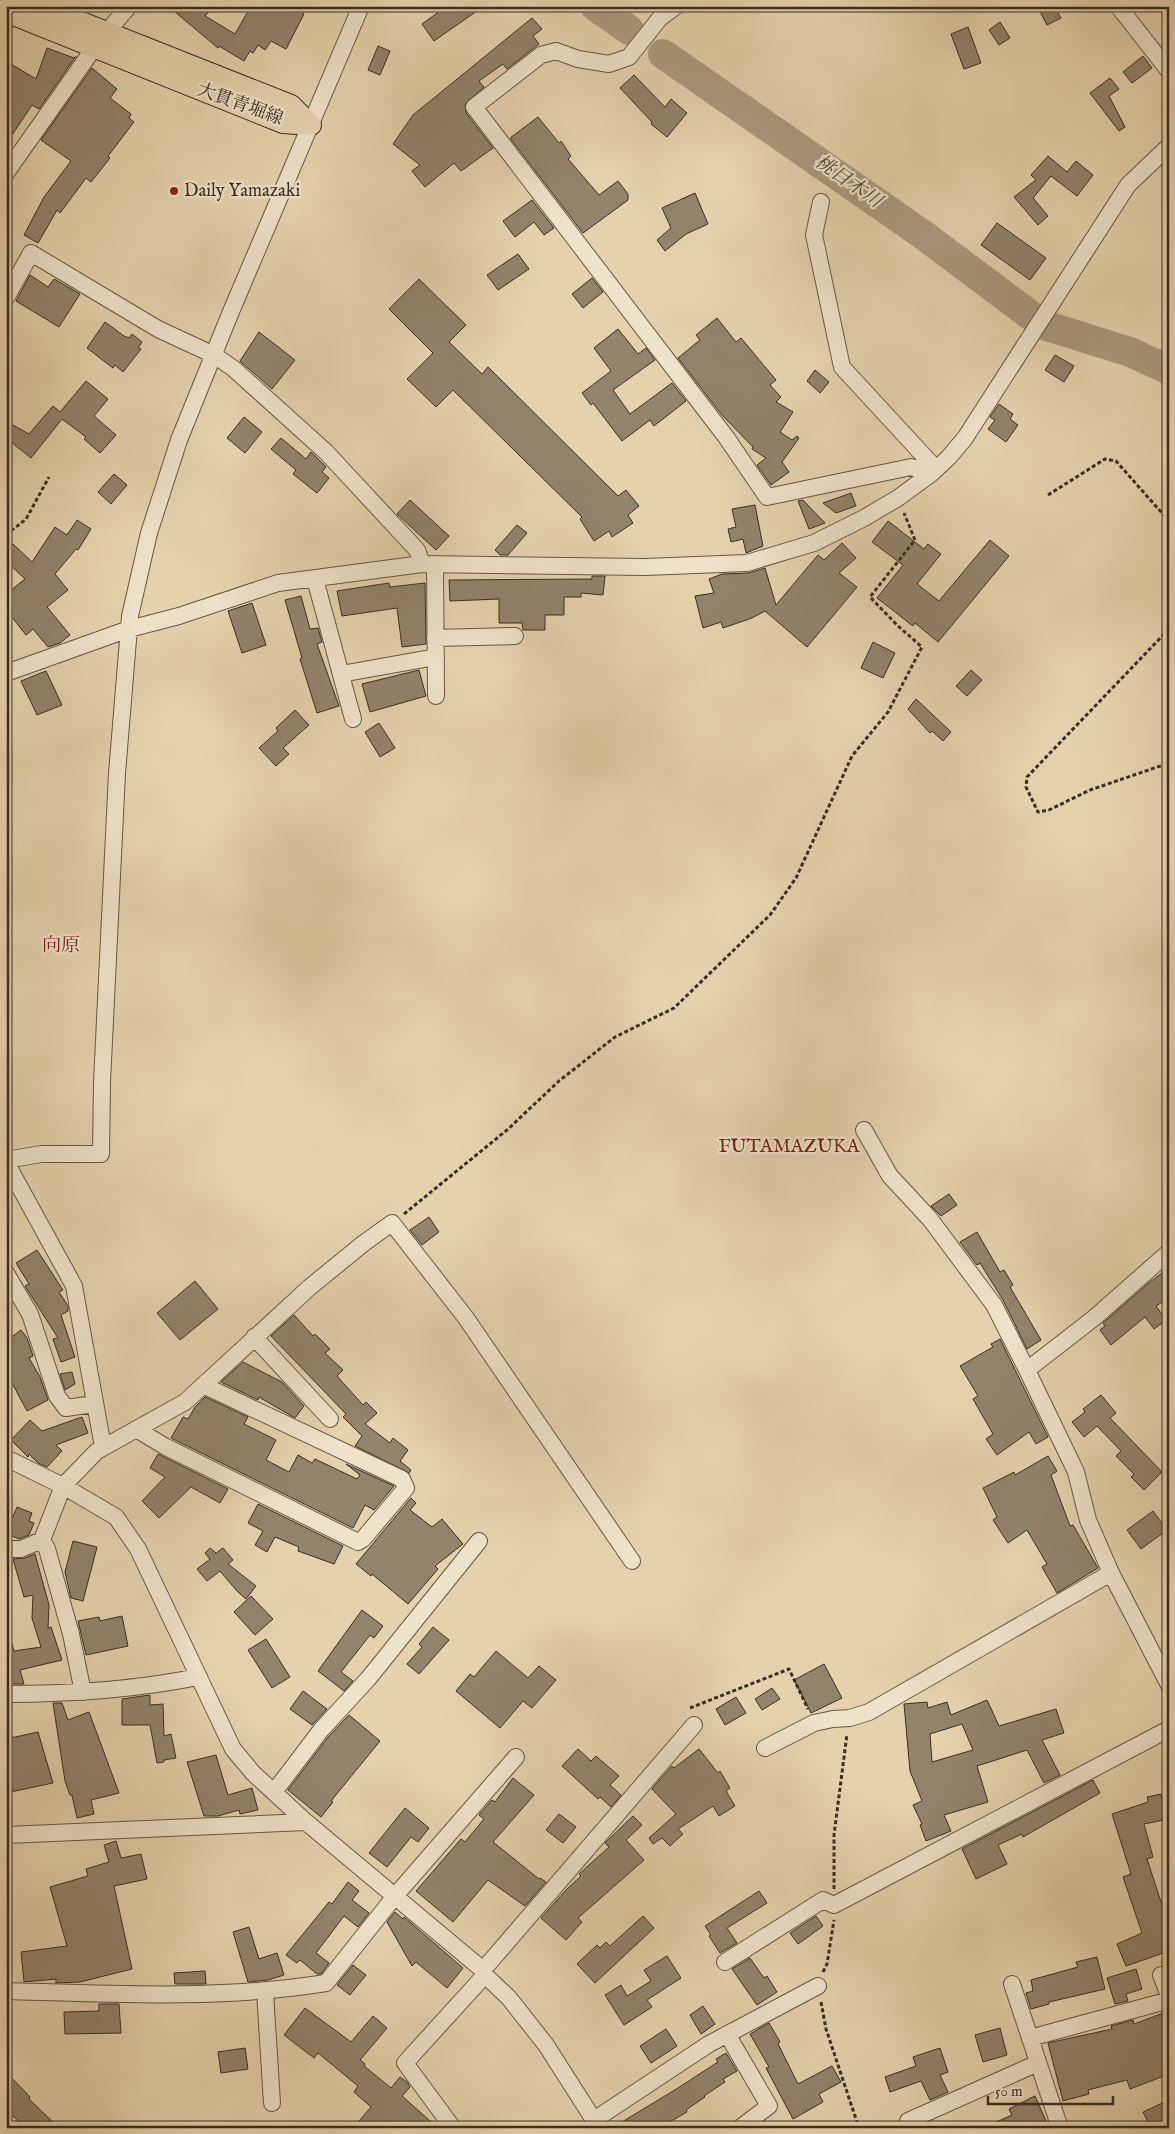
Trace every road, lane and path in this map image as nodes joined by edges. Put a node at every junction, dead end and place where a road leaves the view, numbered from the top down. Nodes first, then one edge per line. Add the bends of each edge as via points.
1 (41, 6) edge
2 (129, 6) edge
3 (361, 6) edge
4 (676, 6) edge
5 (1118, 6) edge
6 (6, 12) edge
7 (100, 41) junction
8 (1169, 71) edge
9 (312, 125) junction
10 (1169, 146) edge
11 (6, 173) edge
12 (821, 202) dead end
13 (6, 298) edge
14 (214, 355) junction
15 (934, 471) junction
16 (49, 477) dead end
17 (1048, 495) dead end
18 (898, 498) junction
19 (1169, 521) edge
20 (6, 535) edge
21 (429, 564) junction
22 (315, 578) junction
23 (129, 629) junction
24 (1169, 629) edge
25 (515, 636) dead end
26 (435, 638) junction
27 (436, 657) junction
28 (6, 673) edge
29 (341, 674) junction
30 (436, 696) dead end
31 (353, 719) dead end
32 (1169, 763) edge
33 (864, 1130) dead end
34 (6, 1161) edge
35 (392, 1224) junction
36 (1169, 1252) edge
37 (6, 1274) edge
38 (254, 1337) junction
39 (1027, 1370) junction
40 (203, 1385) junction
41 (94, 1404) junction
42 (330, 1419) dead end
43 (136, 1429) junction
44 (103, 1448) junction
45 (6, 1458) edge
46 (63, 1486) junction
47 (42, 1540) junction
48 (479, 1541) dead end
49 (6, 1549) edge
50 (632, 1561) dead end
51 (1111, 1573) junction
52 (198, 1677) junction
53 (1169, 1685) edge
54 (84, 1692) junction
55 (6, 1694) edge
56 (850, 1718) junction
57 (814, 1723) junction
58 (694, 1725) joint
59 (1169, 1728) edge
60 (765, 1748) dead end
61 (516, 1757) dead end
62 (274, 1792) junction
63 (306, 1822) junction
64 (6, 1836) edge
65 (395, 1896) junction
66 (834, 1905) junction
67 (725, 1962) dead end
68 (484, 1972) junction
69 (1161, 1974) dead end
70 (1012, 1984) dead end
71 (818, 1986) junction
72 (6, 1990) edge
73 (265, 1992) junction
74 (1169, 1996) edge
75 (727, 2034) junction
76 (1030, 2038) junction
77 (1038, 2062) junction
78 (272, 2103) dead end
79 (908, 2121) dead end
80 (597, 2124) edge
81 (453, 2128) edge
82 (740, 2128) edge
83 (859, 2128) edge
84 (1060, 2128) edge

1 - 7 main road, 大貫青堀線
2 - 7 street
3 - 9 street
4 - 15 street via 660,18 629,57 609,64 578,59 556,51 541,55 474,107 726,437 766,497 911,467
5 - 8 street
6 - 7 main road, 大貫青堀線
7 - 9 main road, 大貫青堀線 via 283,123
7 - 11 street
9 - 14 street
10 - 15 street via 1128,185 965,438
12 - 15 street via 814,235 842,367
13 - 14 street via 31,253 158,329
14 - 21 street via 234,369 326,452
14 - 23 street via 179,440 149,533
15 - 18 street
16 - 20 path via 26,520
17 - 19 path via 1105,459 1116,461
18 - 21 street via 814,543 747,563 616,567
18 - 35 path via 915,540 870,597 922,647 888,712 852,756 796,878 770,915 674,1008 615,1037 558,1081 507,1130
21 - 22 street
21 - 26 street
22 - 23 street via 278,583
22 - 29 street
23 - 28 street
23 - 34 street via 117,773 101,1154 41,1154
24 - 32 path via 1027,777 1026,787 1038,812
25 - 26 street
26 - 27 street
27 - 29 street
27 - 30 street
29 - 31 street
33 - 39 street via 890,1176 930,1219 994,1305
34 - 41 street via 74,1286
35 - 38 street via 310,1287
35 - 50 street via 466,1318
36 - 39 street via 1094,1318
37 - 41 street via 30,1314 57,1396 66,1408
38 - 40 street
38 - 42 street
39 - 51 street via 1076,1472 1088,1520
40 - 43 street via 185,1402
40 - 43 street via 402,1479 406,1488 358,1542
41 - 44 street
43 - 44 street
44 - 46 street
45 - 46 street
46 - 47 street
46 - 52 street via 116,1517 138,1549
47 - 49 street via 21,1549
47 - 54 street via 71,1634
48 - 62 street via 368,1679 321,1730
51 - 53 street
51 - 56 street via 869,1712
52 - 54 street via 149,1687
52 - 62 street via 233,1749
54 - 55 street
56 - 57 street
56 - 66 path via 834,1835
57 - 58 path via 789,1669 689,1709
57 - 60 street
58 - 68 street
59 - 66 street
61 - 65 street
62 - 63 street
63 - 64 street
63 - 65 street
65 - 68 street
65 - 73 street via 326,1983
66 - 67 street via 823,1900
66 - 71 path via 835,1924 827,1964
68 - 80 street via 546,2045
68 - 81 street via 405,2063
69 - 74 street
70 - 76 street
71 - 75 street
71 - 83 path via 826,2029
72 - 73 street
73 - 78 street
74 - 76 street via 1166,2001
75 - 80 street
75 - 82 street via 769,2106
76 - 77 street
77 - 79 street
77 - 84 street

